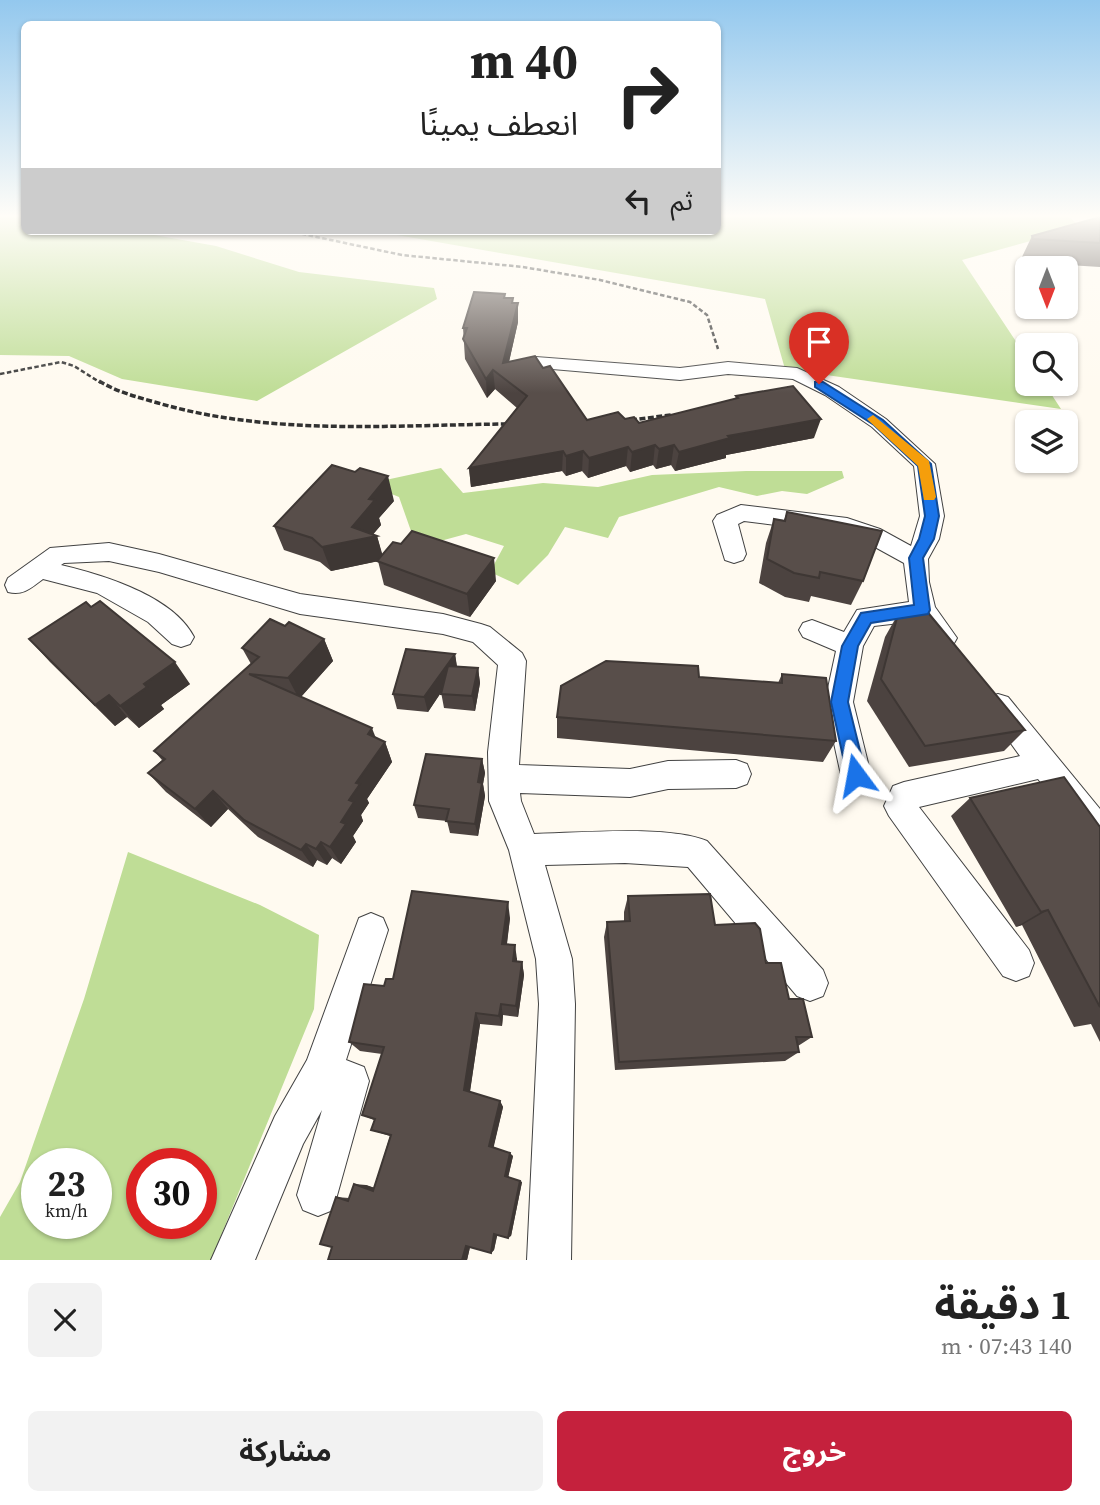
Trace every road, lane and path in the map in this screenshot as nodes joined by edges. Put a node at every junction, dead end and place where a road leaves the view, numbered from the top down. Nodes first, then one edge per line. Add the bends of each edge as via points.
1 (574, 276) edge
2 (536, 363) edge
3 (728, 368) junction
4 (0, 374) edge
5 (678, 414) edge
6 (628, 420) edge
7 (507, 424) edge
8 (734, 554) dead end
9 (916, 558) junction
10 (923, 610) junction
11 (812, 630) dead end
12 (181, 637) dead end
13 (850, 646) junction
14 (961, 660) edge
15 (986, 691) edge
16 (1045, 764) junction
17 (736, 774) dead end
18 (856, 775) dead end
19 (504, 778) junction
20 (1100, 833) edge
21 (525, 850) junction
22 (371, 930) dead end
23 (1016, 963) dead end
24 (810, 983) dead end
25 (323, 1070) junction
26 (318, 1195) dead end
27 (233, 1260) edge
28 (549, 1260) edge

1 - 3 path via 702,307
2 - 3 street via 680,374
3 - 9 street via 797,374 832,391 879,423 924,464 932,516 927,539
4 - 7 path via 61,362 113,390 228,419 311,426
5 - 6 path
8 - 9 street via 725,521 741,513 847,526
9 - 10 street
10 - 13 street via 866,617
10 - 14 street
11 - 13 street
12 - 19 street via 157,615 104,585 28,577 59,554 109,552 300,604 443,624 481,634 512,661
13 - 18 street via 839,702
15 - 16 street
16 - 20 street
16 - 23 street via 904,796 900,806
17 - 19 street via 668,775 630,783
19 - 21 street via 505,801
21 - 24 street via 625,847 696,852
21 - 28 street via 554,959 557,1004
22 - 25 street
25 - 26 street via 350,1081
25 - 27 street via 289,1130

